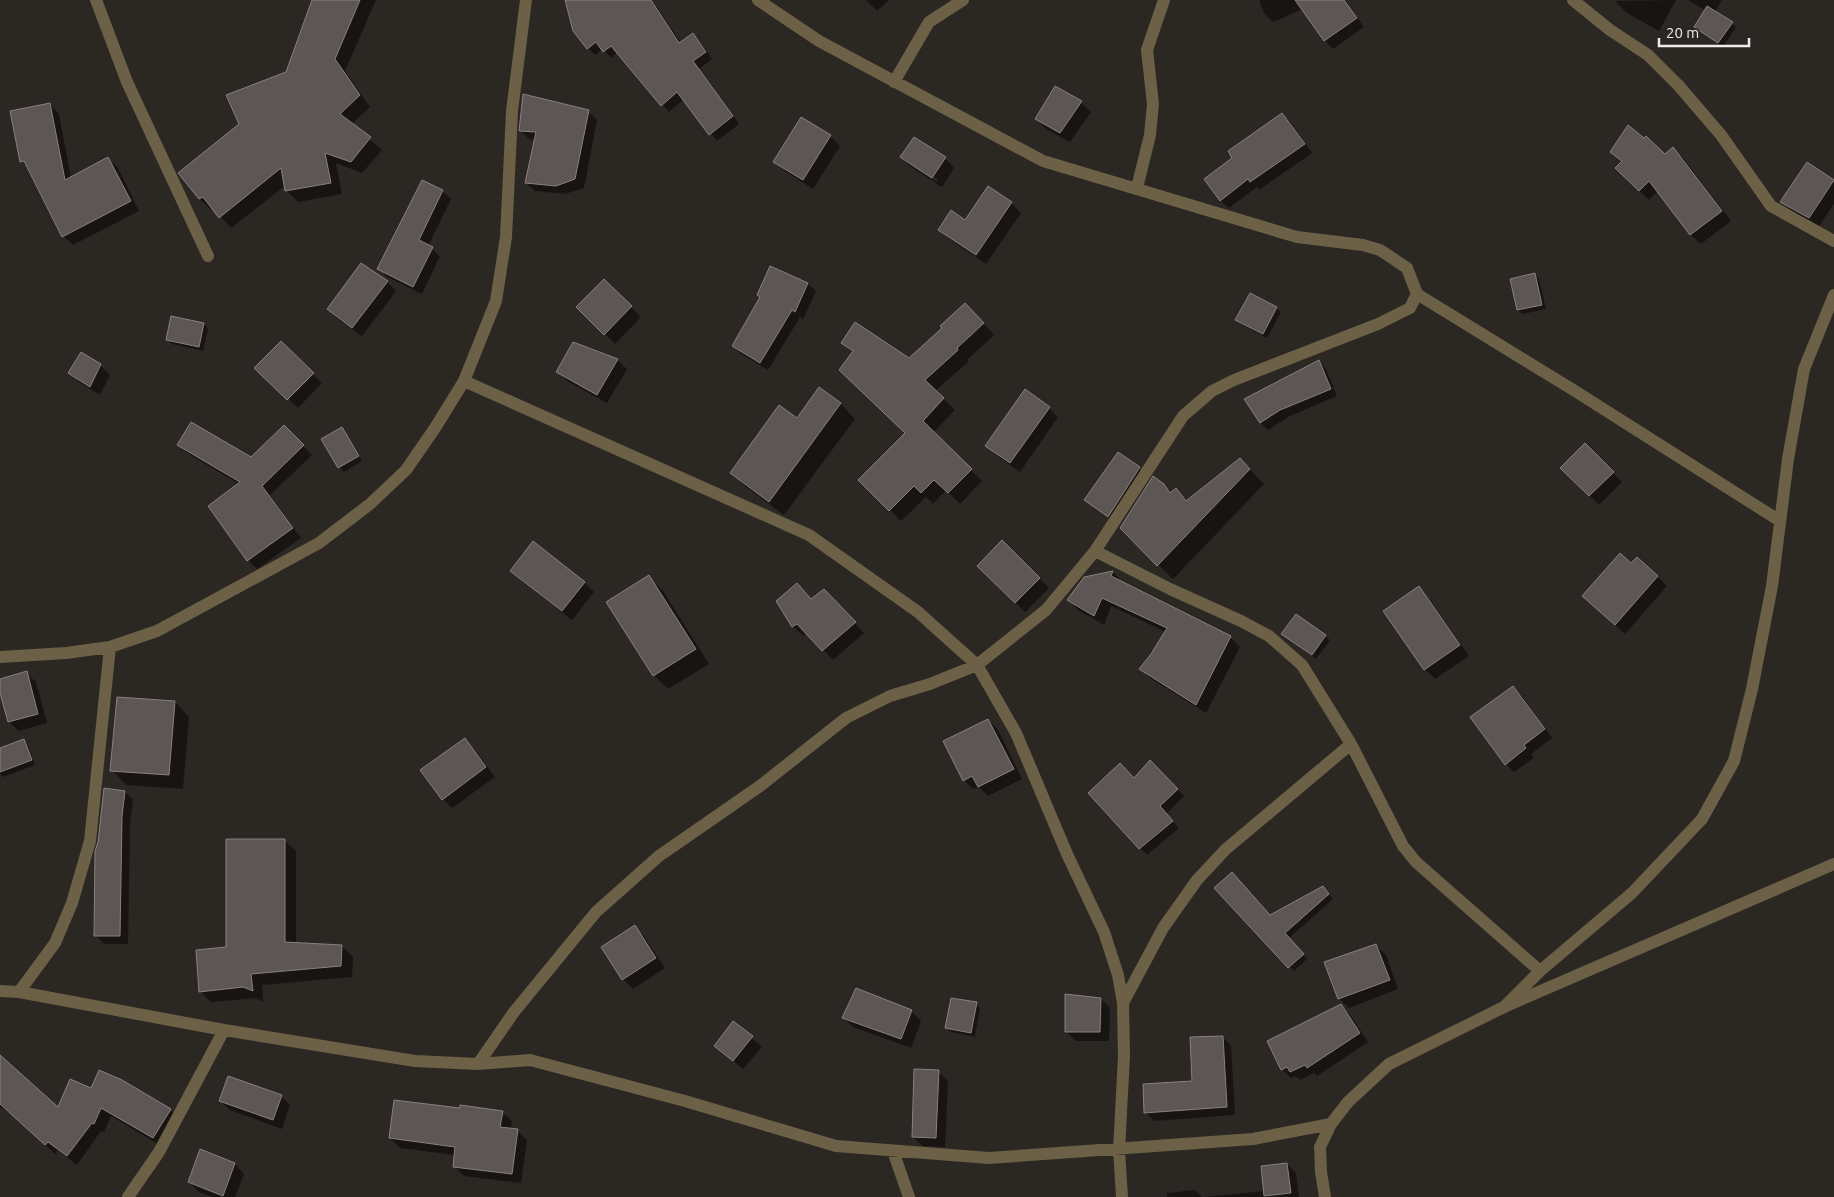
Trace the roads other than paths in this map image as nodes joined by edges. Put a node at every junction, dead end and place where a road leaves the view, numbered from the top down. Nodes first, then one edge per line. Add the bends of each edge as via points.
1 (96, 0) edge
2 (526, 0) edge
3 (758, 0) edge
4 (963, 0) edge
5 (1164, 0) edge
6 (1573, 0) edge
7 (894, 82) junction
8 (1137, 188) junction
9 (1834, 241) edge
10 (208, 256) dead end
11 (1417, 294) junction
12 (1834, 295) edge
13 (464, 381) junction
14 (1780, 521) junction
15 (1095, 551) junction
16 (110, 647) junction
17 (0, 657) edge
18 (977, 665) junction
19 (1352, 744) junction
20 (1834, 864) edge
21 (1540, 971) junction
22 (0, 991) edge
23 (19, 992) junction
24 (1123, 1003) junction
25 (1504, 1007) junction
26 (224, 1030) junction
27 (478, 1064) junction
28 (1331, 1124) junction
29 (893, 1150) junction
30 (1119, 1150) junction
31 (128, 1197) edge
32 (909, 1197) edge
33 (1122, 1197) edge
34 (1325, 1197) edge

1 - 10 street via 127,82
2 - 13 street via 512,111 507,228 499,283 496,301
3 - 7 street via 819,41
4 - 7 street via 929,22
5 - 8 street via 1147,50 1153,104 1150,135
6 - 9 street via 1648,55 1679,86 1721,135 1771,206
7 - 8 street via 1042,161
8 - 11 street via 1297,237 1380,250 1407,268
11 - 14 street
11 - 15 street via 1410,308 1378,324 1212,391 1184,416
12 - 14 street via 1804,369
13 - 16 street via 406,470 370,504 319,543 157,632
13 - 18 street via 809,535 918,612
14 - 21 street via 1772,586 1734,761 1702,818 1632,893
15 - 18 street via 1046,610
15 - 19 street via 1269,636 1302,665
16 - 17 street via 66,654
16 - 23 street via 90,841 72,903 55,943
18 - 24 street via 1016,733 1104,932
18 - 27 street via 890,696 846,718 760,786 659,856 596,912 514,1012
19 - 21 street via 1403,846 1416,862
19 - 24 street via 1226,849 1196,880 1163,928
20 - 25 street
21 - 25 street
22 - 23 street
23 - 26 street
24 - 30 street
25 - 28 street via 1389,1064 1348,1102
26 - 27 street via 415,1061
26 - 31 street via 158,1152
27 - 29 street via 530,1060 836,1146
28 - 30 street via 1253,1139
28 - 34 street via 1320,1147
29 - 30 street via 989,1158
29 - 32 street
30 - 33 street

